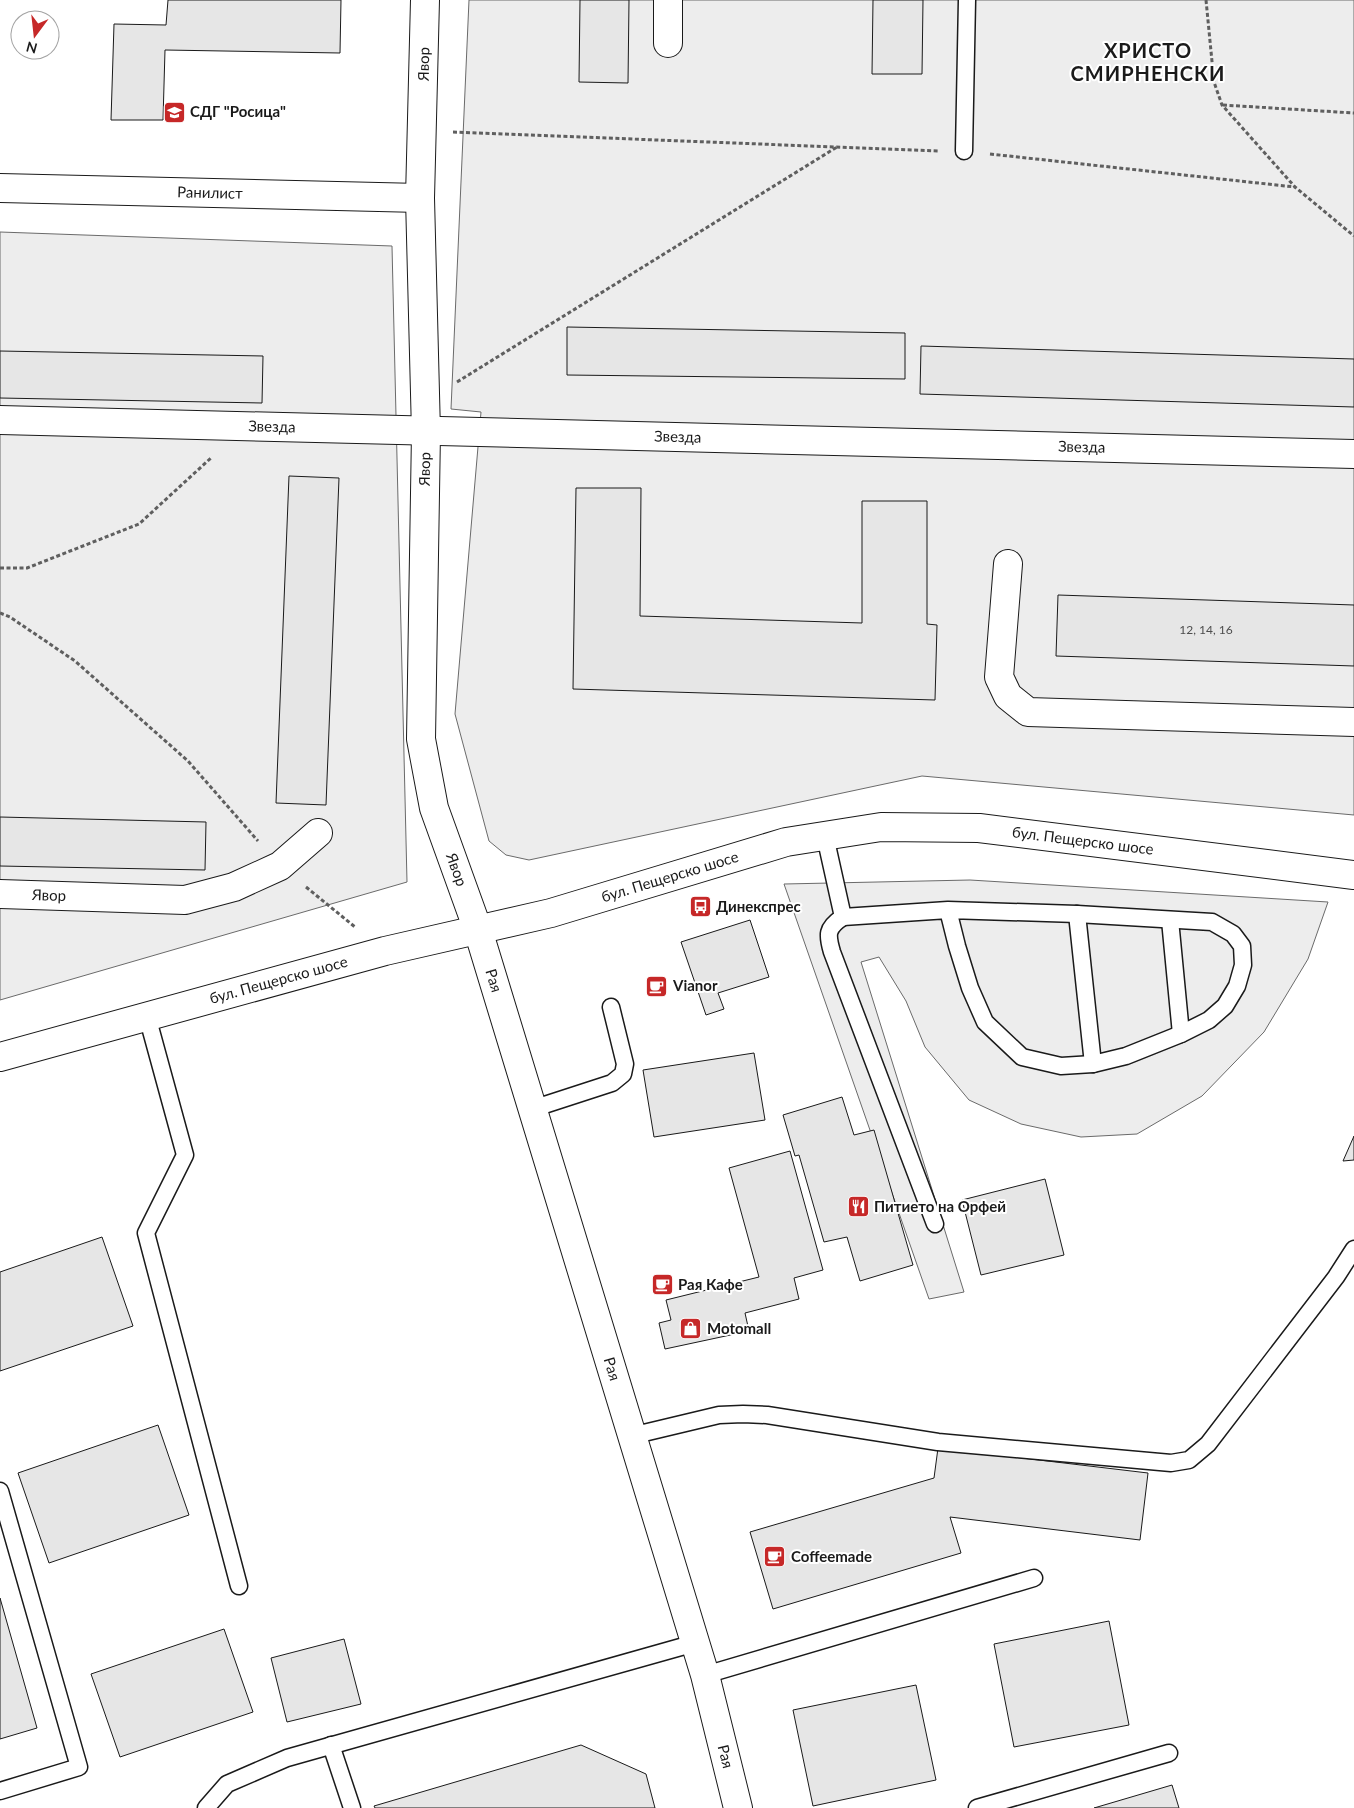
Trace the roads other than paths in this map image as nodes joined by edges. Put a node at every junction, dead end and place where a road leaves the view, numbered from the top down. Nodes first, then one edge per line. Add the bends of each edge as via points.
1 (425, 0) edge
2 (668, 0) edge
3 (967, 0) edge
4 (668, 43) dead end
5 (964, 152) road end
6 (0, 188) edge
7 (420, 198) junction
8 (0, 420) edge
9 (426, 432) junction
10 (1354, 454) edge
11 (1008, 564) dead end
12 (1354, 722) edge
13 (318, 833) dead end
14 (825, 836) junction
15 (1354, 875) edge
16 (0, 894) edge
17 (948, 910) junction
18 (1078, 914) junction
19 (842, 917) junction
20 (1170, 920) junction
21 (478, 930) junction
22 (611, 1007) dead end
23 (147, 1016) junction
24 (1181, 1034) junction
25 (0, 1057) edge
26 (1093, 1064) junction
27 (532, 1109) junction
28 (935, 1224) dead end
29 (1354, 1249) edge
30 (631, 1436) junction
31 (0, 1491) edge
32 (1034, 1578) dead end
33 (238, 1586) dead end
34 (694, 1643) junction
35 (705, 1675) junction
36 (331, 1745) junction
37 (1169, 1753) dead end
38 (0, 1791) edge
39 (206, 1808) edge
40 (352, 1808) edge
41 (738, 1808) edge
42 (978, 1808) edge

1 - 7 street, Явор
2 - 4 street
3 - 5 lane
6 - 7 street, Ранилист
7 - 9 street, Явор
8 - 9 street, Звезда
9 - 10 street, Звезда
9 - 21 street, Явор via 421,739 434,808
11 - 12 street via 998,677 1008,696 1028,712
13 - 16 street, Явор via 280,866 234,887 184,900
14 - 15 street, бул. Пещерско шосе via 881,828 979,828
14 - 19 lane
14 - 21 street, бул. Пещерско шосе via 786,842 560,910
17 - 18 lane
17 - 19 lane
17 - 26 lane via 956,946 985,1022 1022,1057 1060,1066
18 - 20 lane
18 - 26 lane
19 - 28 lane via 832,924 828,937 832,952
20 - 24 lane
20 - 24 lane via 1212,922 1233,934 1242,946 1243,965 1237,986 1225,1006 1209,1020
21 - 23 street, бул. Пещерско шосе via 385,951
21 - 27 street, Рая
22 - 27 lane via 625,1064 623,1074 612,1082
23 - 25 street, бул. Пещерско шосе
23 - 33 lane via 185,1155 146,1233
24 - 26 lane via 1126,1056
27 - 30 street, Рая
29 - 30 lane via 1208,1444 1189,1460 1171,1463 938,1442 744,1414 719,1415
30 - 34 street, Рая
31 - 38 lane via 79,1767
32 - 35 lane
34 - 35 street, Рая
34 - 36 lane
35 - 41 street, Рая
36 - 39 lane via 287,1758 227,1784
36 - 40 lane
37 - 42 lane

